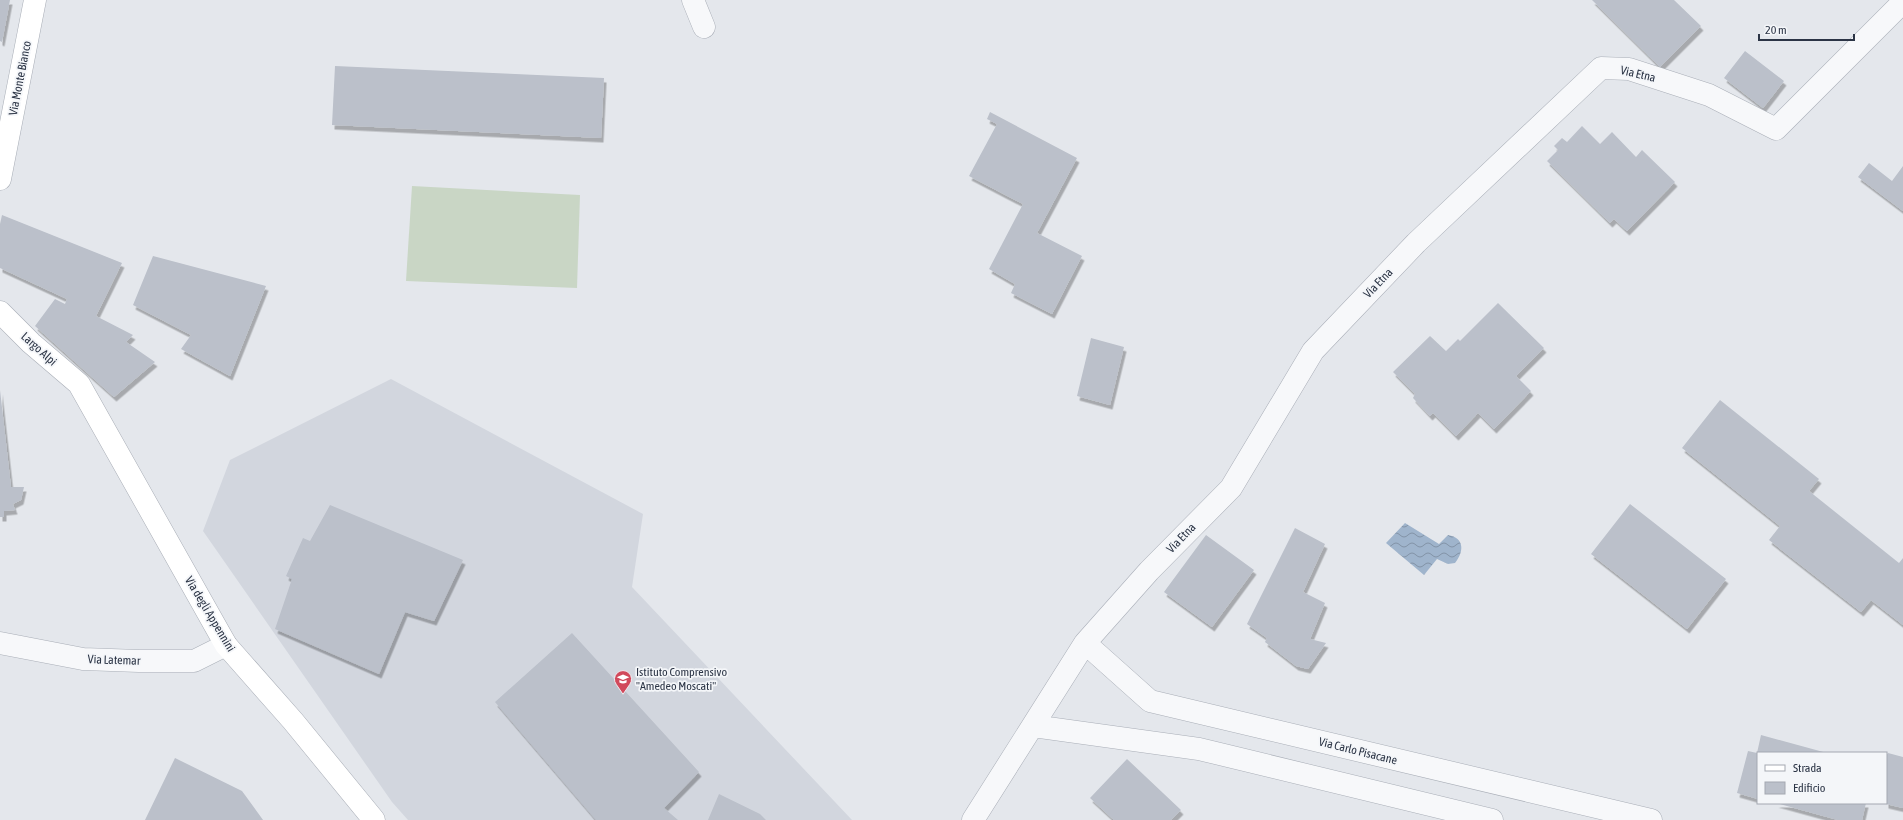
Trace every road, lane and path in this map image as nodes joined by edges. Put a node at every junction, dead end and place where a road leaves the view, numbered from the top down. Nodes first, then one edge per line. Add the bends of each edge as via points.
1 (36, 0) edge
2 (694, 0) edge
3 (1903, 2) edge
4 (704, 27) dead end
5 (0, 179) edge
6 (0, 312) edge
7 (80, 384) joint
8 (0, 643) edge
9 (1085, 643) junction
10 (226, 645) junction
11 (1033, 726) junction
12 (374, 820) edge
13 (973, 820) edge
14 (1492, 820) edge
15 (1651, 820) edge

1 - 5 street, Via Monte Bianco
2 - 4 street
3 - 9 street, Via Etna via 1776,129 1709,94 1629,69 1601,68 1416,243 1313,351 1231,488 1150,571
6 - 7 street, Largo Alpi via 31,343
7 - 10 street, Via degli Appennini
8 - 10 street, Via Latemar via 83,659 139,661 194,661
9 - 11 street, Via Etna
9 - 15 street, Via Carlo Pisacane via 1150,701
10 - 12 street, Via degli Appennini via 293,721
11 - 13 street, Via Etna
11 - 14 street via 1200,749

